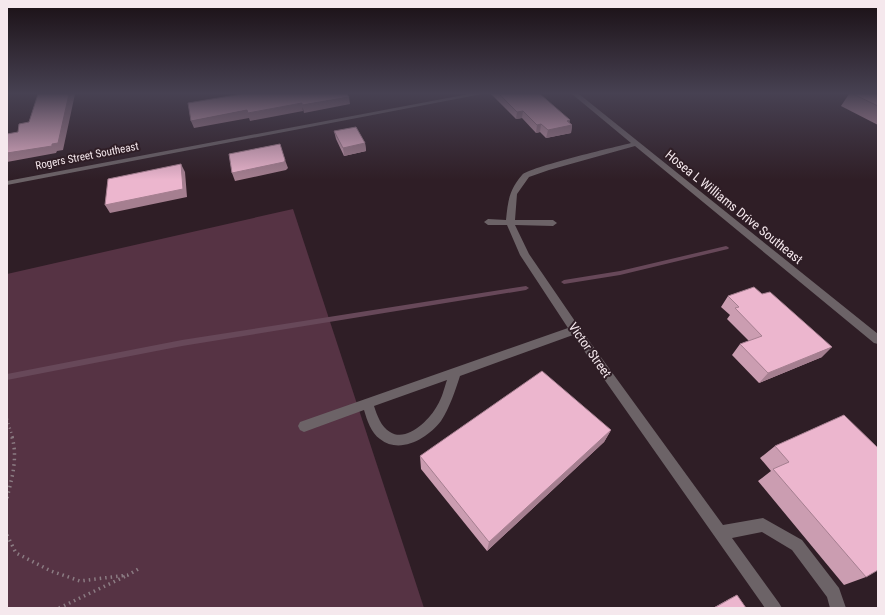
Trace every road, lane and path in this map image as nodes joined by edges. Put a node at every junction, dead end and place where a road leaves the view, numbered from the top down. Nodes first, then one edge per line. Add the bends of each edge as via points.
1 (327, 123) edge
2 (610, 123) edge
3 (636, 144) junction
4 (7, 183) edge
5 (488, 222) dead end
6 (510, 223) junction
7 (553, 223) dead end
8 (575, 330) junction
9 (878, 340) edge
10 (455, 374) junction
11 (367, 404) junction
12 (7, 419) edge
13 (304, 426) dead end
14 (7, 498) edge
15 (720, 532) junction
16 (7, 535) edge
17 (140, 568) dead end
18 (128, 575) junction
19 (59, 608) edge
20 (774, 608) edge
21 (838, 608) edge

1 - 4 street, Rogers Street Southeast
2 - 3 street, Hosea L Williams Drive Southeast
3 - 6 street via 526,175 513,194
3 - 9 street, Hosea L Williams Drive Southeast
5 - 6 street
6 - 7 street
6 - 8 street, Victor Street via 525,255
8 - 10 street
8 - 15 street, Victor Street
10 - 11 street
10 - 11 street via 448,399 437,418 424,431 408,439 394,440 384,435
11 - 13 street
12 - 14 path via 14,439 16,468
15 - 20 street, Victor Street
15 - 21 street via 763,525 797,545 834,593
16 - 18 path via 16,553 51,571 80,581
17 - 18 path
18 - 19 path

